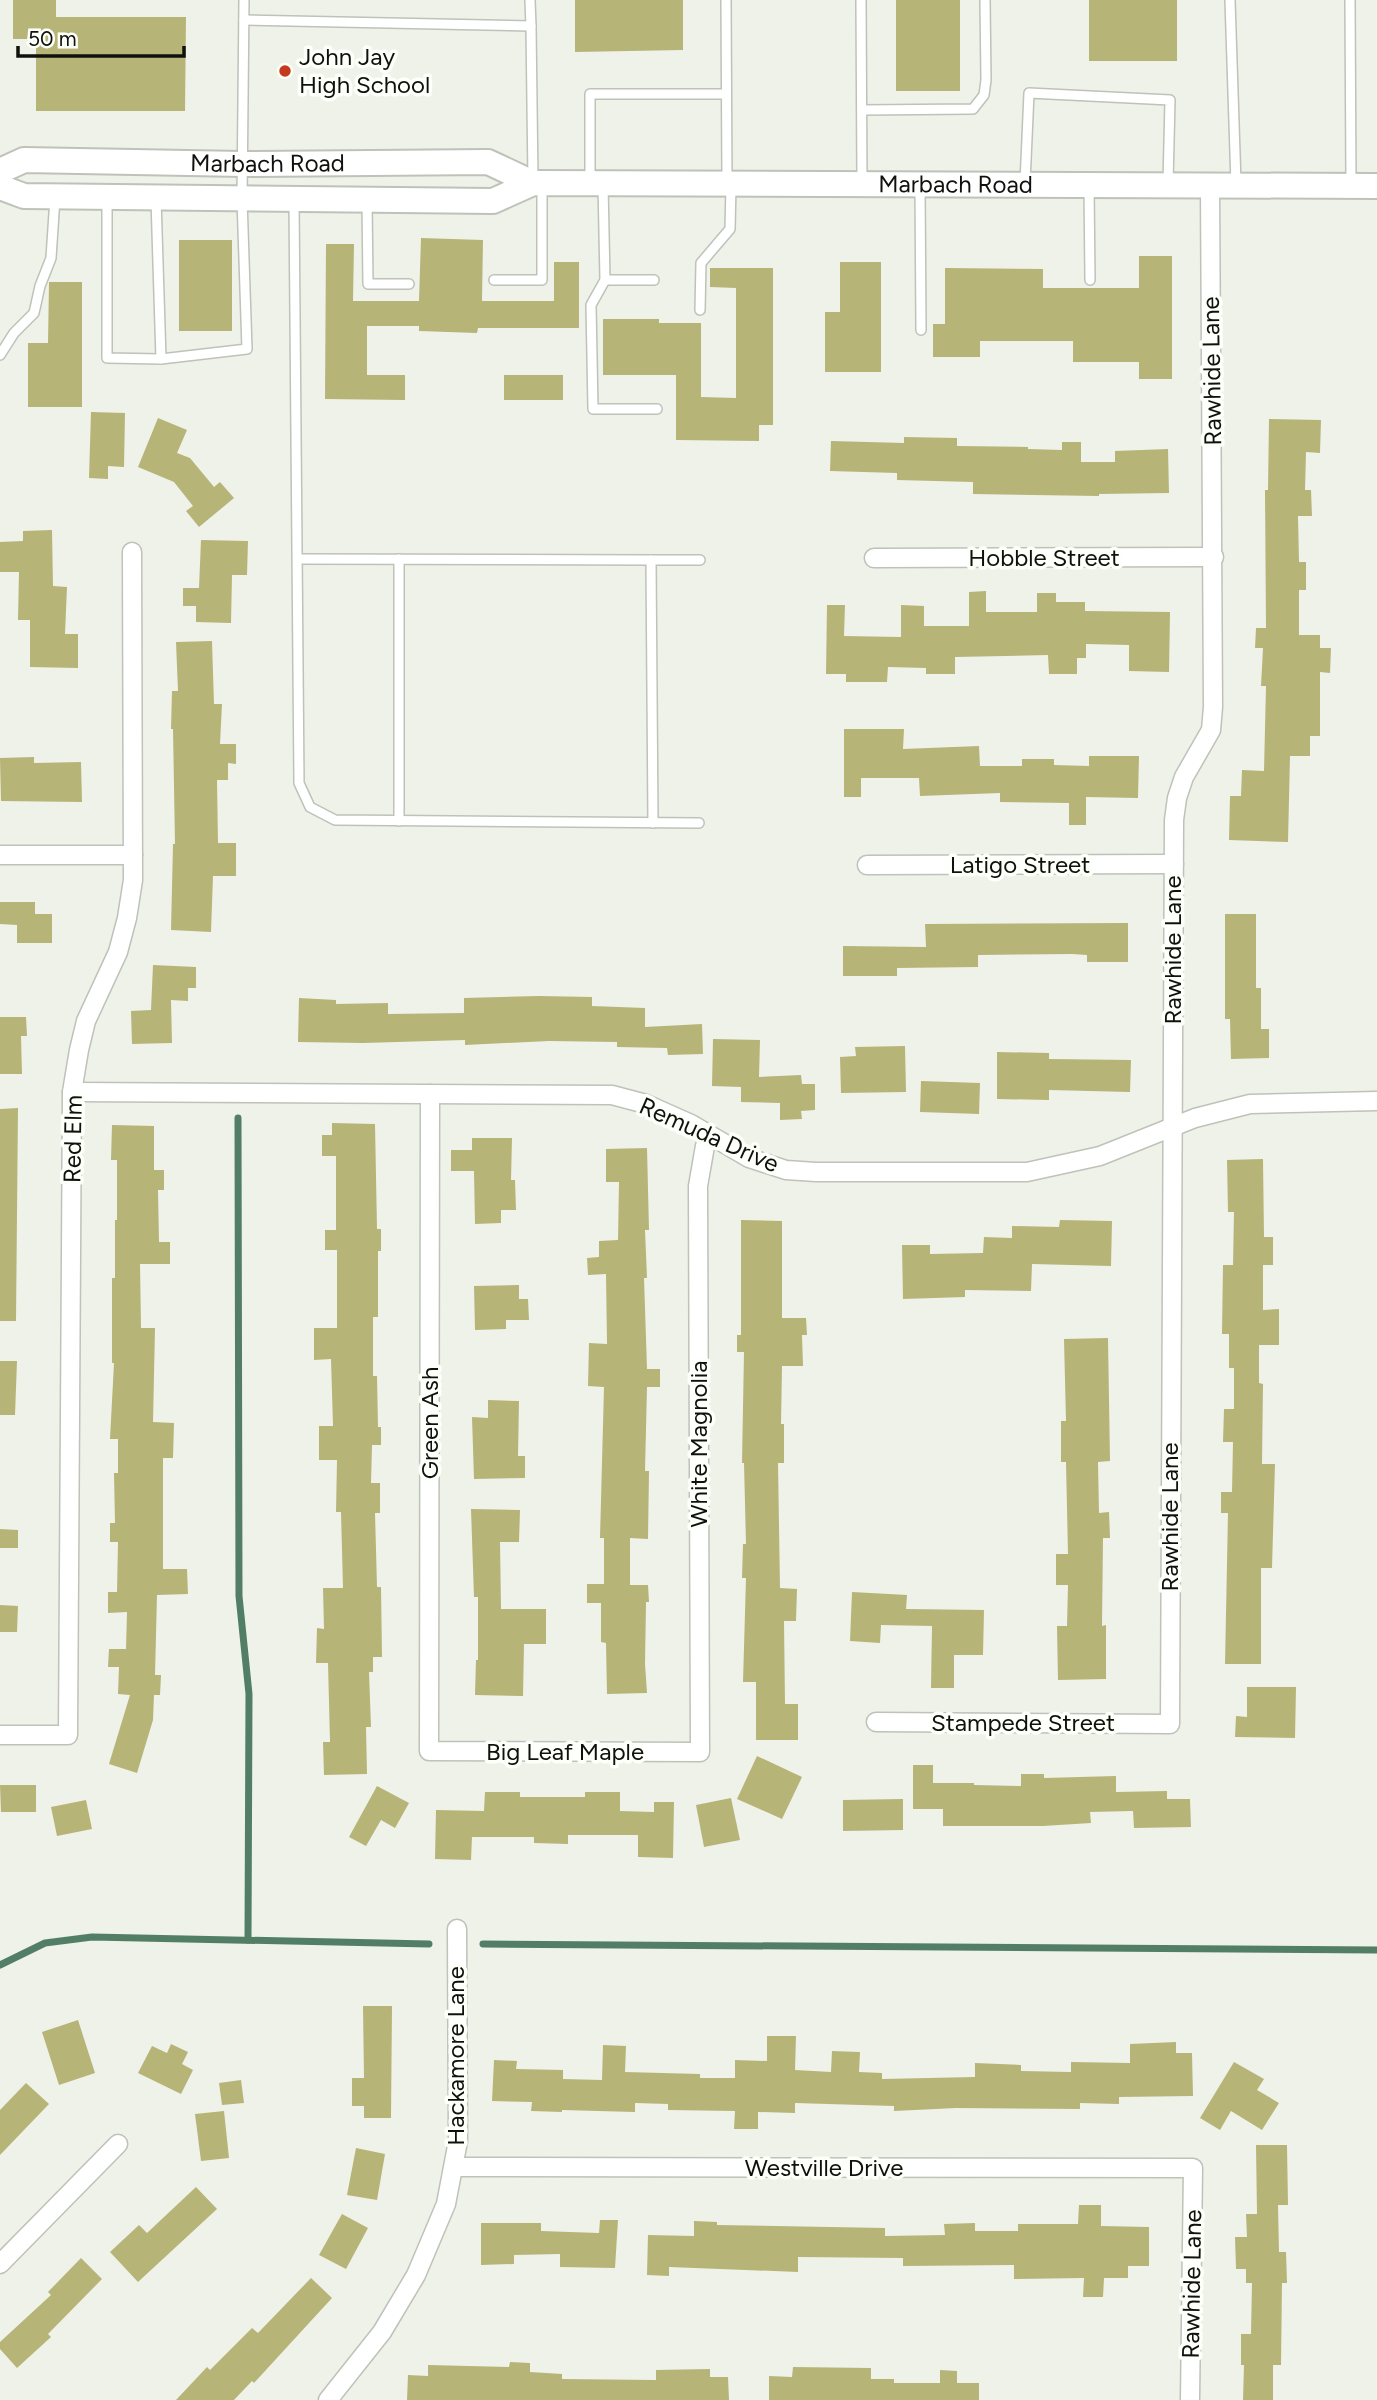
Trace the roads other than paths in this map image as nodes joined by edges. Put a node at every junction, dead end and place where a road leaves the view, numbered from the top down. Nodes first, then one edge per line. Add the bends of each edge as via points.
1 (244, 0) edge
2 (530, 0) edge
3 (726, 0) edge
4 (861, 0) edge
5 (985, 0) edge
6 (1230, 0) edge
7 (1350, 0) edge
8 (244, 20) junction
9 (531, 26) junction
10 (726, 93) junction
11 (863, 110) junction
12 (243, 164) junction
13 (0, 172) edge
14 (537, 183) junction
15 (597, 183) junction
16 (729, 184) junction
17 (862, 184) junction
18 (920, 185) junction
19 (1024, 185) junction
20 (1089, 186) junction
21 (1168, 186) junction
22 (1210, 186) junction
23 (1236, 186) junction
24 (1351, 186) junction
25 (1377, 186) edge
26 (0, 187) edge
27 (55, 197) junction
28 (107, 197) junction
29 (156, 198) junction
30 (242, 199) junction
31 (294, 199) junction
32 (367, 200) junction
33 (495, 280) dead end
34 (605, 280) junction
35 (654, 280) dead end
36 (1090, 280) dead end
37 (409, 284) dead end
38 (700, 310) dead end
39 (921, 330) dead end
40 (0, 355) edge
41 (161, 359) junction
42 (657, 409) dead end
43 (132, 552) dead end
44 (1214, 557) junction
45 (874, 558) dead end
46 (298, 559) junction
47 (399, 559) junction
48 (651, 560) junction
49 (700, 560) dead end
50 (399, 821) junction
51 (653, 823) junction
52 (699, 824) dead end
53 (0, 855) edge
54 (133, 855) junction
55 (1174, 864) junction
56 (867, 865) dead end
57 (72, 1092) junction
58 (430, 1094) junction
59 (1377, 1101) edge
60 (1172, 1129) junction
61 (710, 1137) junction
62 (876, 1722) dead end
63 (1170, 1724) joint
64 (0, 1735) edge
65 (429, 1751) joint
66 (700, 1752) joint
67 (457, 1928) dead end
68 (118, 2144) dead end
69 (454, 2167) junction
70 (1194, 2168) joint
71 (0, 2264) edge
72 (328, 2400) edge
73 (1190, 2400) edge

1 - 8 lane
2 - 9 lane
3 - 10 lane
4 - 11 lane
5 - 11 lane via 986,80 984,95 973,109
6 - 23 lane
7 - 24 lane
8 - 9 lane
8 - 12 lane
9 - 14 lane
10 - 15 lane via 590,94
10 - 16 lane
11 - 17 lane
12 - 13 main road, Marbach Road via 24,160
12 - 14 main road, Marbach Road via 488,162
12 - 30 lane
14 - 15 main road, Marbach Road
14 - 32 main road, Marbach Road via 493,201
14 - 33 lane via 542,280
15 - 16 main road, Marbach Road
15 - 34 lane
16 - 17 main road, Marbach Road
16 - 38 lane via 730,229 701,263
17 - 18 main road, Marbach Road
18 - 19 main road, Marbach Road
18 - 39 lane
19 - 20 main road, Marbach Road
19 - 21 lane via 1029,93 1170,100
20 - 21 main road, Marbach Road
20 - 36 lane
21 - 22 main road, Marbach Road
22 - 23 main road, Marbach Road
22 - 44 street, Rawhide Lane
23 - 24 main road, Marbach Road
24 - 25 main road, Marbach Road
26 - 27 main road, Marbach Road via 24,197
27 - 28 main road, Marbach Road
27 - 40 lane via 51,258 34,313 14,332
28 - 29 main road, Marbach Road
28 - 41 lane via 107,358
29 - 30 main road, Marbach Road
29 - 41 lane
30 - 31 main road, Marbach Road
30 - 41 lane via 247,349
31 - 32 main road, Marbach Road
31 - 46 lane
32 - 37 lane via 368,284
34 - 35 lane
34 - 42 lane via 591,305 593,409
43 - 54 street, Red Elm
44 - 45 street, Hobble Street
44 - 55 street, Rawhide Lane via 1211,730 1177,798
46 - 47 lane
46 - 50 lane via 299,783 310,807 335,820
47 - 48 lane
47 - 50 lane
48 - 49 lane
48 - 51 lane
50 - 51 lane
51 - 52 lane
53 - 54 street
54 - 57 street, Red Elm via 127,918 118,952 86,1021
55 - 56 street, Latigo Street
55 - 60 street, Rawhide Lane
57 - 58 street, Remuda Drive
57 - 64 street, Red Elm via 68,1735
58 - 61 street, Remuda Drive via 612,1095 646,1104
58 - 65 street, Green Ash
59 - 60 street, Remuda Drive via 1250,1104
60 - 61 street, Remuda Drive via 1100,1156 1027,1172 786,1170 749,1158
60 - 63 street, Rawhide Lane
61 - 66 street, White Magnolia via 698,1186
62 - 63 street, Stampede Street
65 - 66 street, Big Leaf Maple
67 - 69 street, Hackamore Lane via 458,2141
68 - 71 street
69 - 70 street, Westville Drive
69 - 72 street, Hackamore Lane via 446,2204 416,2275 382,2332
70 - 73 street, Rawhide Lane

